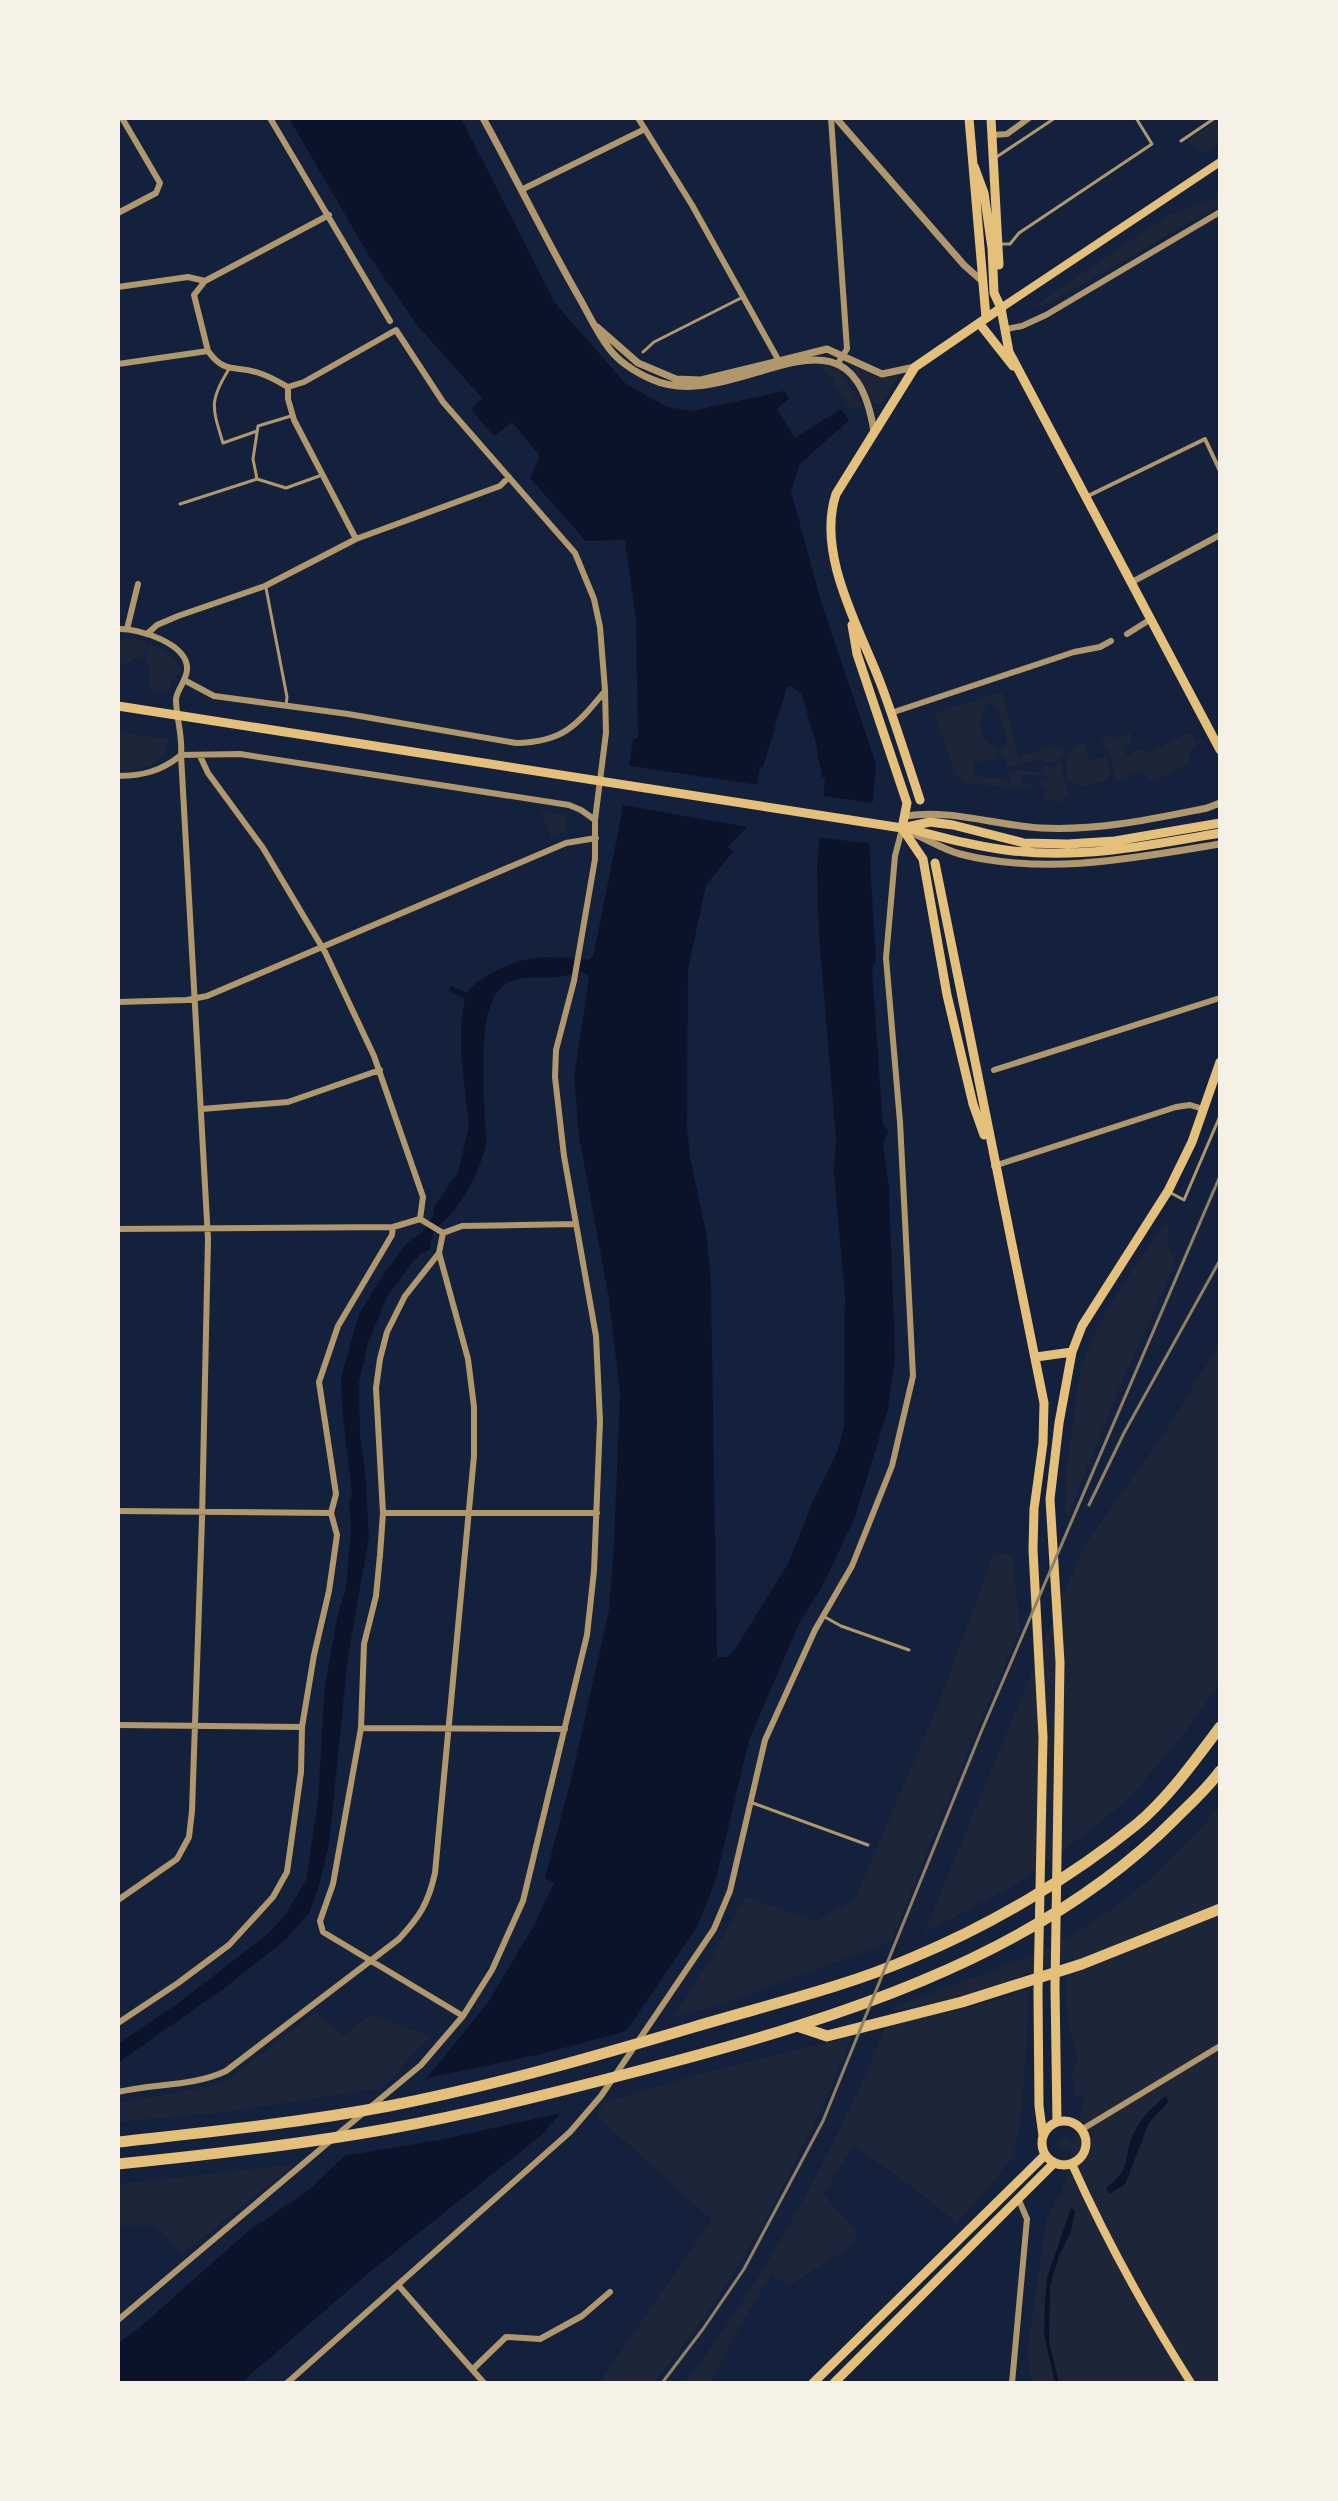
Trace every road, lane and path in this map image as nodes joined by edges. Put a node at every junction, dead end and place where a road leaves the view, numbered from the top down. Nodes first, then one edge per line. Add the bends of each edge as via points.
1 (122, 118) edge
2 (270, 118) edge
3 (483, 118) edge
4 (638, 118) edge
5 (834, 118) edge
6 (969, 118) edge
7 (991, 118) edge
8 (1029, 118) edge
9 (1055, 118) edge
10 (1136, 118) edge
11 (1215, 118) edge
12 (645, 129) junction
13 (992, 135) junction
14 (1181, 141) dead end
15 (993, 159) junction
16 (1220, 162) edge
17 (974, 166) junction
18 (523, 189) junction
19 (1220, 212) edge
20 (118, 213) edge
21 (329, 215) junction
22 (998, 243) junction
23 (205, 281) junction
24 (982, 281) junction
25 (118, 287) edge
26 (745, 297) junction
27 (1001, 308) junction
28 (982, 320) junction
29 (390, 321) joint
30 (1006, 329) junction
31 (396, 330) junction
32 (208, 351) junction
33 (643, 352) dead end
34 (844, 354) junction
35 (780, 363) junction
36 (838, 363) junction
37 (118, 364) edge
38 (915, 367) junction
39 (229, 369) junction
40 (1018, 372) junction
41 (288, 387) junction
42 (293, 415) junction
43 (879, 429) junction
44 (257, 431) junction
45 (1220, 471) edge
46 (322, 475) junction
47 (509, 477) junction
48 (257, 479) junction
49 (1090, 495) dead end
50 (180, 504) dead end
51 (1220, 535) edge
52 (356, 539) junction
53 (1132, 582) junction
54 (138, 584) dead end
55 (265, 586) junction
56 (849, 605) junction
57 (1151, 619) junction
58 (118, 629) edge
59 (127, 629) junction
60 (147, 634) junction
61 (1127, 634) dead end
62 (1111, 641) dead end
63 (184, 680) junction
64 (605, 690) junction
65 (118, 706) edge
66 (286, 706) junction
67 (891, 713) junction
68 (179, 716) junction
69 (1220, 750) edge
70 (181, 755) junction
71 (200, 756) junction
72 (118, 776) edge
73 (920, 800) dead end
74 (1220, 803) edge
75 (905, 816) junction
76 (595, 820) junction
77 (1220, 823) edge
78 (902, 828) junction
79 (1220, 833) edge
80 (596, 838) junction
81 (1220, 844) edge
82 (935, 863) dead end
83 (322, 946) junction
84 (1220, 998) edge
85 (196, 999) junction
86 (118, 1002) edge
87 (1220, 1062) edge
88 (380, 1070) junction
89 (994, 1070) dead end
90 (202, 1109) junction
91 (1203, 1109) junction
92 (1220, 1116) edge
93 (992, 1153) junction
94 (994, 1166) junction
95 (1168, 1191) junction
96 (420, 1219) junction
97 (575, 1224) junction
98 (393, 1227) junction
99 (118, 1229) edge
100 (208, 1229) junction
101 (443, 1233) junction
102 (439, 1253) junction
103 (1072, 1352) junction
104 (1036, 1357) junction
105 (118, 1511) edge
106 (202, 1512) junction
107 (331, 1513) junction
108 (383, 1513) junction
109 (597, 1513) junction
110 (469, 1514) junction
111 (823, 1616) junction
112 (909, 1650) dead end
113 (118, 1725) edge
114 (196, 1726) junction
115 (302, 1727) junction
116 (1220, 1727) edge
117 (361, 1728) junction
118 (448, 1728) junction
119 (565, 1729) junction
120 (1220, 1771) edge
121 (750, 1802) junction
122 (868, 1845) dead end
123 (118, 1900) edge
124 (1220, 1909) edge
125 (372, 1960) junction
126 (463, 2016) junction
127 (118, 2023) edge
128 (797, 2026) junction
129 (1220, 2046) edge
130 (118, 2092) edge
131 (1057, 2122) junction
132 (1081, 2130) junction
133 (1043, 2136) junction
134 (118, 2142) edge
135 (1045, 2155) junction
136 (1054, 2163) junction
137 (118, 2164) edge
138 (1072, 2164) junction
139 (1010, 2188) junction
140 (1019, 2199) junction
141 (399, 2286) junction
142 (610, 2292) dead end
143 (118, 2320) edge
144 (473, 2369) junction
145 (287, 2383) edge
146 (484, 2383) edge
147 (813, 2383) edge
148 (834, 2383) edge
149 (1012, 2383) edge
150 (1191, 2383) edge

1 - 20 street via 160,183 156,193
2 - 21 street
3 - 18 street
4 - 12 street
5 - 24 street
5 - 34 street
6 - 17 main road
7 - 13 main road
8 - 13 street via 1007,134
9 - 15 lane
10 - 22 lane via 1152,144 1010,244
11 - 14 lane
12 - 18 street
12 - 26 street
13 - 15 main road
15 - 22 main road
16 - 27 main road
17 - 24 main road
17 - 27 main road via 984,193 994,293
18 - 35 street via 596,326 638,363 676,379 701,380
19 - 30 street via 1046,315
21 - 23 street
21 - 29 street
22 - 27 main road
23 - 25 street via 188,277
23 - 32 street via 194,295
24 - 28 main road
26 - 33 lane
26 - 35 street
27 - 28 main road
27 - 30 main road
28 - 38 main road
28 - 40 main road
29 - 31 street
30 - 40 main road
31 - 41 street
31 - 47 street via 443,402
32 - 37 street
32 - 39 street
34 - 35 street via 827,349
34 - 36 street
34 - 38 street via 882,374
35 - 36 street
36 - 43 street via 859,384
38 - 43 main road
39 - 41 street via 258,372
39 - 44 lane via 214,394 223,443
40 - 53 main road
41 - 42 street
42 - 44 lane via 258,426
42 - 46 street
43 - 56 main road via 832,506 831,546
44 - 48 lane
45 - 49 street via 1205,439
46 - 48 lane via 286,488
46 - 52 street
47 - 52 street via 500,486
47 - 64 street via 575,553 594,599
48 - 50 lane
51 - 53 street
52 - 55 street
53 - 57 main road
54 - 59 street
55 - 60 street via 157,625
55 - 66 lane
56 - 67 main road
56 - 75 main road via 857,654 907,803
57 - 61 street
57 - 69 main road
58 - 59 street
59 - 60 street
60 - 63 street via 186,661
62 - 67 street
63 - 66 street via 214,696
63 - 68 street via 176,698
64 - 66 street via 570,728 540,742 516,743
64 - 76 street via 605,747
65 - 68 main road
67 - 73 main road
68 - 70 street
68 - 78 main road
70 - 71 street
70 - 72 street via 162,769
70 - 85 street
71 - 76 street via 240,754 569,805
71 - 83 street
74 - 75 street via 1111,827 1028,827 931,812
75 - 78 main road
76 - 80 street
77 - 78 main road via 1068,844 1024,843 930,822
78 - 79 main road via 1007,851 1064,854 1115,852
78 - 81 street via 960,854 1010,862 1098,863
78 - 93 main road via 923,859 947,995 973,1104
78 - 111 street via 886,958 913,1376 876,1509
80 - 83 street via 566,843
80 - 97 street via 574,981 556,1050
82 - 93 main road
83 - 85 street
83 - 88 street
84 - 89 street
85 - 86 street
85 - 90 street
87 - 91 main road
88 - 90 street via 288,1102
88 - 96 street via 423,1197
90 - 100 street
91 - 94 street via 1176,1107
91 - 95 main road
92 - 95 lane via 1184,1200
93 - 94 main road
94 - 104 main road
95 - 103 main road via 1094,1305
96 - 98 street
96 - 101 street
97 - 101 street via 462,1226
97 - 109 street via 600,1381
98 - 100 street
98 - 107 street via 338,1326 319,1382 336,1494
99 - 100 street
100 - 106 street
101 - 102 street
102 - 108 street via 405,1296 380,1359 376,1388
102 - 110 street via 468,1359 474,1407
103 - 104 main road
103 - 131 main road via 1050,1499 1060,1662
104 - 133 main road via 1044,1410 1033,1550 1042,1683 1038,1991
105 - 106 street
106 - 107 street
106 - 114 street
107 - 115 street via 337,1535
108 - 110 street
108 - 117 street via 376,1596 364,1644
109 - 110 street
109 - 119 street via 587,1635
110 - 118 street
111 - 112 lane
111 - 121 street via 765,1740
113 - 114 street
114 - 115 street
114 - 123 street via 189,1837 177,1859
115 - 127 street via 287,1872 273,1897 229,1945
116 - 134 highway via 1138,1822 1019,1904 912,1958 859,1978 497,2082 388,2106
117 - 118 street
117 - 125 street via 333,1884 320,1921 323,1932
118 - 119 street
118 - 125 street via 429,1900 399,1939
119 - 126 street via 523,1901 492,1970
120 - 128 highway via 1116,1873 1038,1925 911,1984
121 - 122 lane
121 - 141 street via 730,1891 714,1929 601,2096 570,2132
124 - 128 highway via 1082,1964 962,2002 827,2036
125 - 126 street
125 - 130 street via 226,2071 209,2079
126 - 143 street via 421,2065
128 - 137 highway via 693,2057 387,2129
129 - 132 street
131 - 132 main road via 1073,2123
131 - 133 main road
132 - 138 main road via 1085,2149
133 - 135 main road
135 - 136 main road
135 - 139 main road
136 - 138 main road
136 - 140 main road
138 - 150 main road via 1109,2242
139 - 140 street
139 - 147 main road
140 - 148 main road
140 - 149 street via 1027,2225
141 - 144 street
141 - 145 street
142 - 144 street via 582,2316 540,2339 506,2337
144 - 146 street

